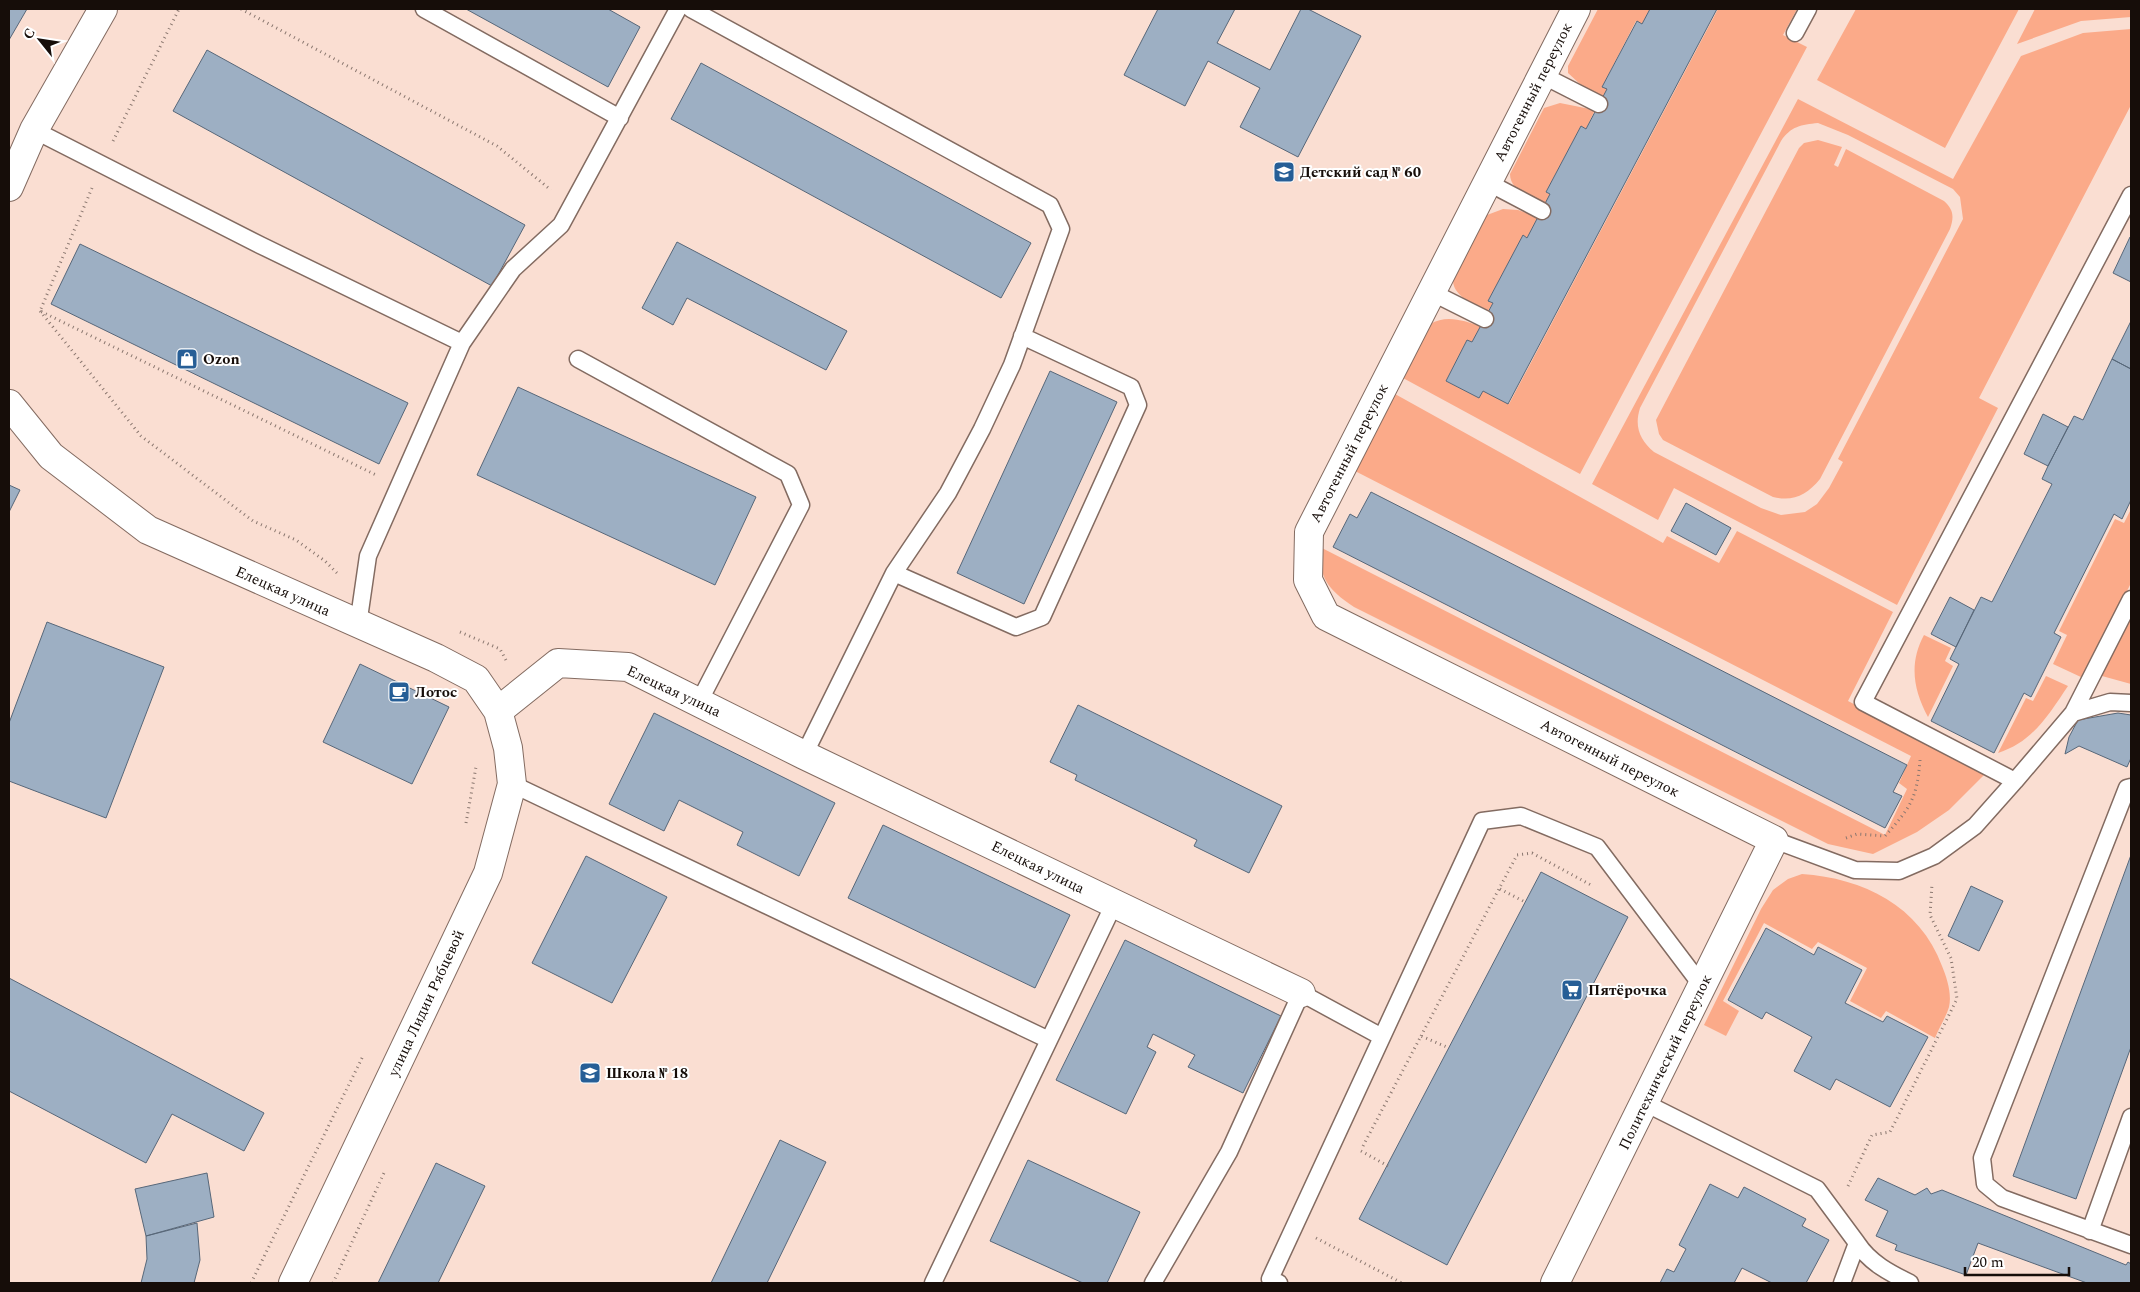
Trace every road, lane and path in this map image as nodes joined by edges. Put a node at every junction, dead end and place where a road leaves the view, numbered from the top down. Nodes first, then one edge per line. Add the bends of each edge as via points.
1 (103, 9) edge
2 (179, 9) edge
3 (241, 9) edge
4 (424, 9) edge
5 (678, 9) edge
6 (691, 9) edge
7 (1576, 9) edge
8 (1808, 9) edge
9 (1795, 33) dead end
10 (1542, 75) junction
11 (1599, 104) dead end
12 (620, 118) junction
13 (34, 130) junction
14 (102, 164) junction
15 (1487, 182) junction
16 (9, 187) edge
17 (2131, 195) edge
18 (572, 206) junction
19 (1542, 211) dead end
20 (1431, 292) junction
21 (40, 311) junction
22 (1484, 319) dead end
23 (1022, 336) junction
24 (462, 343) junction
25 (578, 359) dead end
26 (9, 404) edge
27 (400, 486) junction
28 (894, 573) junction
29 (363, 590) junction
30 (2131, 599) edge
31 (358, 625) junction
32 (454, 629) dead end
33 (2089, 683) junction
34 (523, 690) junction
35 (699, 702) junction
36 (2131, 702) edge
37 (498, 711) junction
38 (2073, 713) junction
39 (1906, 724) junction
40 (804, 756) junction
41 (477, 766) dead end
42 (2015, 781) junction
43 (512, 784) junction
44 (2131, 786) edge
45 (464, 832) dead end
46 (1774, 840) junction
47 (1838, 841) dead end
48 (1934, 856) junction
49 (1500, 889) junction
50 (1599, 889) dead end
51 (1525, 902) dead end
52 (1114, 904) junction
53 (1702, 986) junction
54 (1301, 993) junction
55 (1421, 1036) junction
56 (1382, 1037) junction
57 (1049, 1040) junction
58 (1449, 1048) dead end
59 (364, 1054) dead end
60 (1645, 1103) junction
61 (2131, 1117) edge
62 (1360, 1151) junction
63 (1356, 1160) dead end
64 (1388, 1166) dead end
65 (386, 1168) dead end
66 (1833, 1209) junction
67 (1320, 1230) dead end
68 (2090, 1230) junction
69 (2131, 1245) edge
70 (1862, 1249) junction
71 (251, 1283) edge
72 (292, 1283) edge
73 (333, 1283) edge
74 (933, 1283) edge
75 (1153, 1283) edge
76 (1279, 1283) edge
77 (1402, 1283) edge
78 (1555, 1283) edge
79 (1842, 1283) edge
80 (1888, 1283) edge
81 (1910, 1283) edge

1 - 13 street
2 - 14 path
3 - 18 path via 497,146
4 - 12 lane
5 - 12 lane
6 - 23 lane via 1050,205 1061,229
7 - 10 street, Автогенный переулок
8 - 9 lane
10 - 11 lane
10 - 15 street, Автогенный переулок
12 - 18 lane
13 - 14 lane
13 - 16 street
14 - 21 path
14 - 24 lane
15 - 19 lane
15 - 20 street, Автогенный переулок
17 - 39 lane via 1864,702
18 - 24 lane via 561,225 513,269
20 - 22 lane
20 - 46 street, Автогенный переулок via 1309,532 1308,580 1326,616
21 - 27 path
21 - 29 path via 141,436 253,521 296,540 344,579
23 - 28 lane via 1012,365 948,494
23 - 28 lane via 1132,387 1138,405 1042,617 1016,627
24 - 27 lane
25 - 35 lane via 788,474 800,505
26 - 31 street, Елецкая улица via 51,456 148,530
27 - 29 lane via 368,556
28 - 40 lane
29 - 31 lane
30 - 33 lane
31 - 37 street, Елецкая улица via 476,679
32 - 34 path via 500,649
33 - 36 lane via 2102,692
33 - 38 lane
34 - 35 street, Елецкая улица via 558,662 628,667
34 - 37 street, Елецкая улица
35 - 40 street, Елецкая улица
36 - 38 lane via 2110,702
37 - 43 street, улица Лидии Рябцевой via 508,748
38 - 42 lane
39 - 42 lane
39 - 47 path via 1920,760 1918,786 1908,810 1885,836 1857,834
40 - 52 street, Елецкая улица
41 - 45 path
42 - 48 lane via 1975,826
43 - 57 lane
43 - 72 street, улица Лидии Рябцевой via 488,873
44 - 68 lane via 2127,788 1982,1158 1985,1184 2002,1198
46 - 48 lane via 1855,870 1899,871
46 - 53 street, Политехнический переулок
48 - 66 path via 1930,915 1951,958 1957,999 1890,1132 1872,1135 1847,1190
49 - 50 path via 1518,855 1532,853
49 - 51 path
49 - 55 path
52 - 54 street, Елецкая улица
52 - 57 lane
53 - 56 lane via 1596,847 1520,816 1482,821
53 - 60 street, Политехнический переулок
54 - 56 lane
54 - 75 lane via 1229,1152
55 - 58 path
55 - 62 path
56 - 76 lane via 1270,1279
57 - 74 lane
59 - 71 path
60 - 66 lane via 1816,1189
60 - 78 street, Политехнический переулок
61 - 68 lane
62 - 63 path
62 - 64 path
65 - 73 path
66 - 70 lane
67 - 77 path via 1316,1238
68 - 69 lane
70 - 79 lane
70 - 80 lane
70 - 81 lane via 1886,1270

